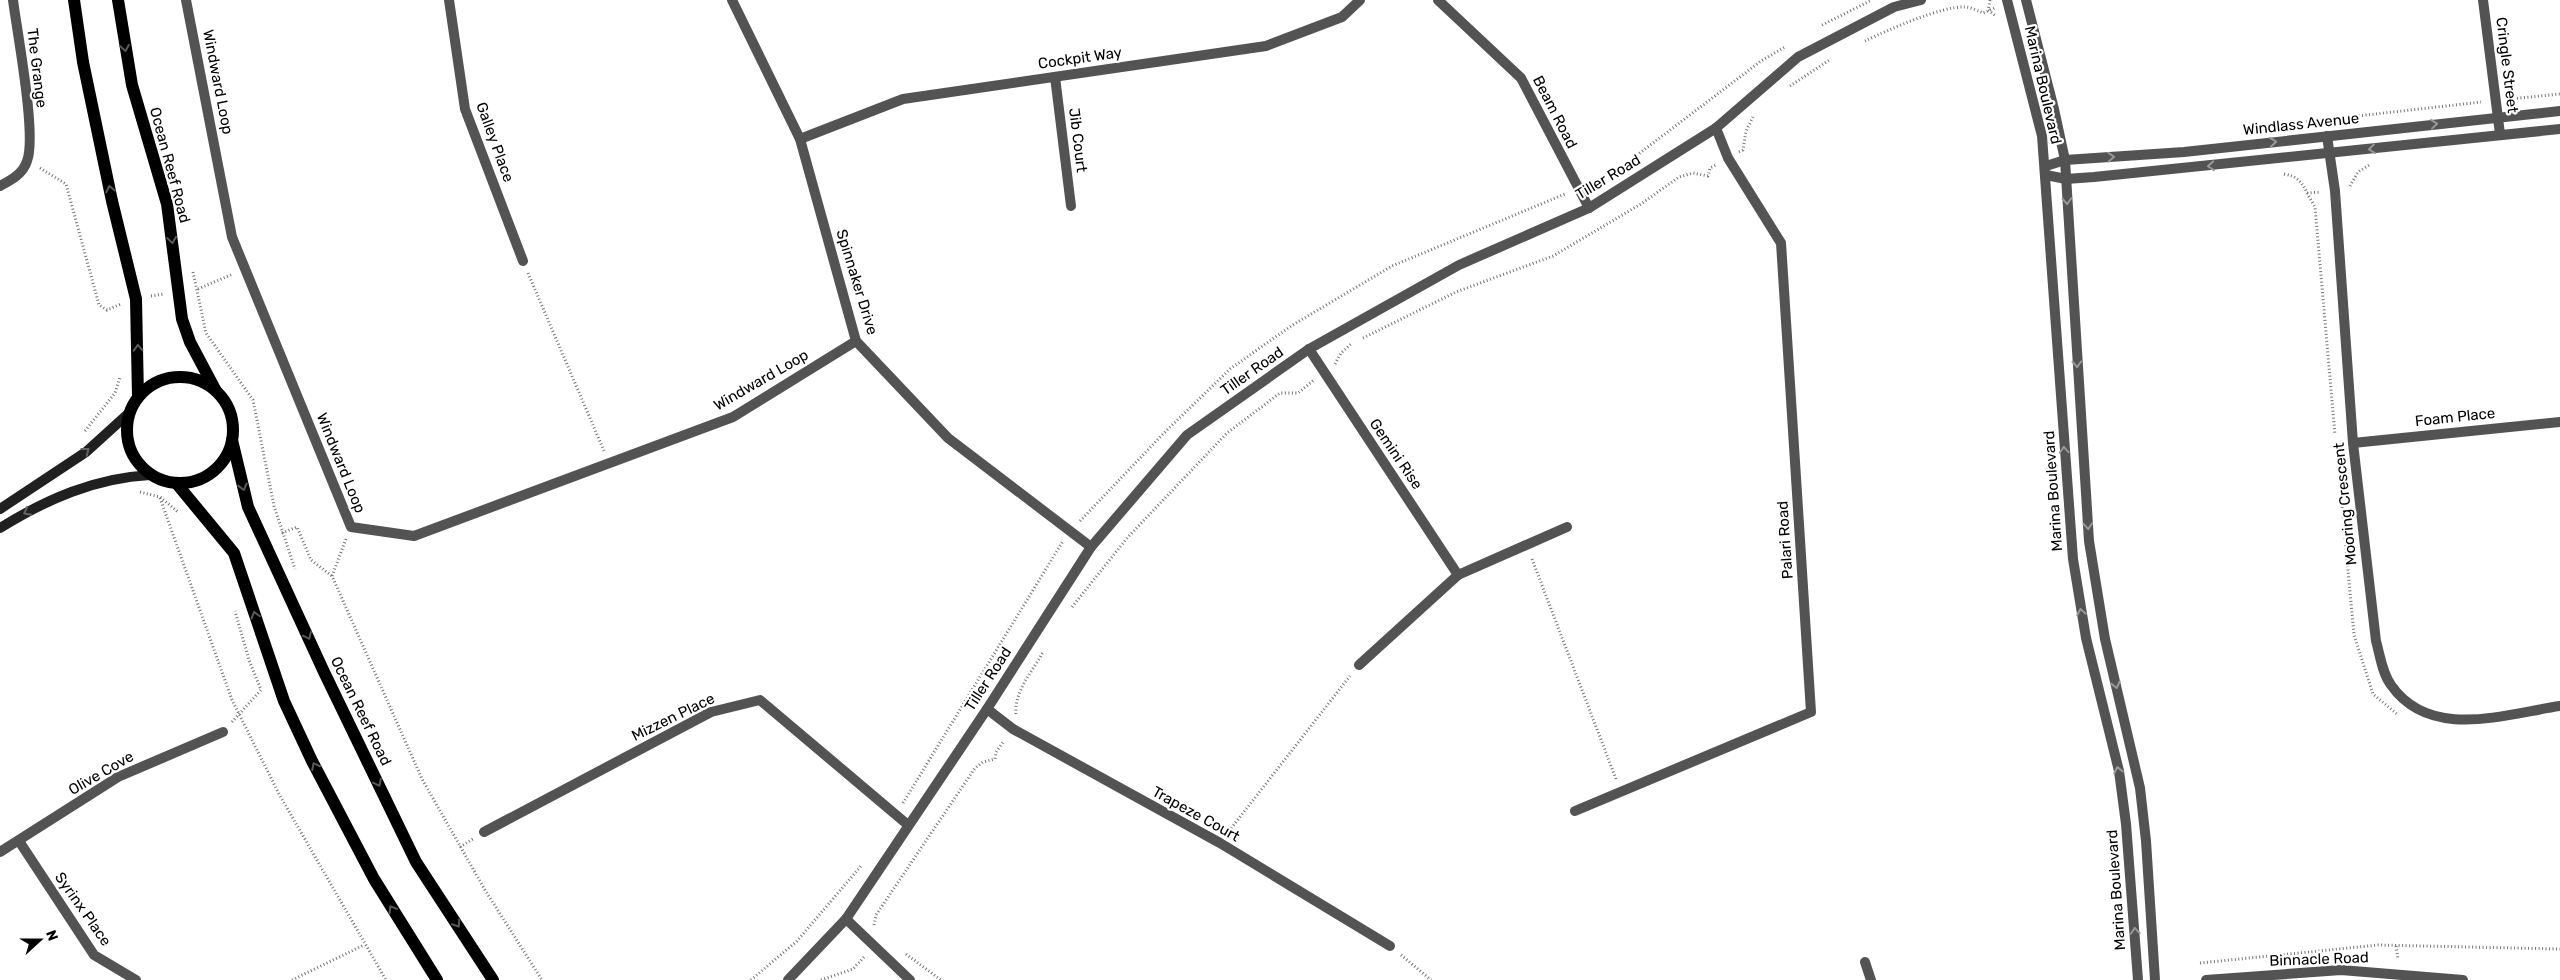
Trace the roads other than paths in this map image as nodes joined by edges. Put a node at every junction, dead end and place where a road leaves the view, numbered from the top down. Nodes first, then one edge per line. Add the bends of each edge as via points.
1 (13, 0) edge
2 (74, 0) edge
3 (118, 0) edge
4 (186, 0) edge
5 (450, 0) edge
6 (732, 0) edge
7 (1360, 0) edge
8 (1438, 0) edge
9 (1922, 0) edge
10 (2007, 0) edge
11 (2026, 0) edge
12 (2483, 0) edge
13 (1055, 77) junction
14 (2560, 112) edge
15 (2498, 117) junction
16 (1716, 128) junction
17 (2560, 129) edge
18 (2500, 134) junction
19 (2327, 136) junction
20 (800, 139) junction
21 (2330, 154) junction
22 (2064, 160) junction
23 (2046, 170) junction
24 (2066, 178) junction
25 (0, 186) edge
26 (1071, 206) dead end
27 (1589, 208) junction
28 (523, 261) road end
29 (856, 341) junction
30 (1309, 349) junction
31 (216, 392) junction
32 (138, 397) junction
33 (129, 413) junction
34 (2560, 422) edge
35 (232, 440) junction
36 (2353, 443) junction
37 (150, 474) junction
38 (177, 484) junction
39 (0, 508) edge
40 (1567, 527) dead end
41 (0, 528) edge
42 (1091, 547) junction
43 (1458, 575) junction
44 (1359, 665) road end
45 (2560, 706) edge
46 (987, 709) junction
47 (222, 732) road end
48 (1575, 811) dead end
49 (908, 825) junction
50 (484, 832) dead end
51 (19, 841) junction
52 (0, 852) edge
53 (846, 919) junction
54 (1390, 946) road end
55 (1865, 962) dead end
56 (2443, 979) edge
57 (136, 980) edge
58 (437, 980) edge
59 (493, 980) edge
60 (788, 980) edge
61 (910, 980) edge
62 (1871, 980) edge
63 (2138, 980) edge
64 (2154, 980) edge
65 (2206, 980) edge
66 (2463, 980) edge

1 - 25 street, The Grange via 29,127 28,160 17,176
32 -> 2 main road via 136,299 112,202
3 -> 31 main road, Ocean Reef Road via 132,85 167,204 182,318 190,342
4 - 29 street, Windward Loop via 232,237 351,527 414,536 733,417
5 - 28 street, Galley Place via 465,109
6 - 20 street, Spinnaker Drive
7 - 13 street, Cockpit Way via 1342,17 1266,46
8 - 27 street, Beam Road via 1521,78
9 - 16 street, Tiller Road via 1894,7 1798,57
10 - 23 street, Marina Boulevard via 2042,136
11 - 22 street, Marina Boulevard
12 - 15 street, Cringle Street
13 - 20 street, Cockpit Way via 903,99
13 - 26 street, Jib Court
14 - 15 street, Windlass Avenue
15 - 18 street, Cringle Street
19 -> 15 street, Windlass Avenue
16 - 27 street, Tiller Road
16 - 48 street, Palari Road via 1728,158 1781,243 1811,712
17 - 18 street
18 -> 21 street
19 - 21 street, Mooring Crescent
22 -> 19 street, Windlass Avenue via 2184,152
20 - 29 street, Spinnaker Drive
21 -> 24 street
21 - 36 street, Mooring Crescent
22 - 23 street, Windlass Avenue
22 - 24 street, Marina Boulevard
23 - 24 street
63 -> 23 street, Marina Boulevard via 2119,772 2086,638 2073,559
24 -> 64 street, Marina Boulevard via 2089,542 2105,640 2140,788
27 - 30 street, Tiller Road via 1458,265
29 - 42 street, Spinnaker Drive via 948,438
30 - 42 street, Tiller Road via 1187,435
30 - 43 street, Gemini Rise
31 - 32 main road via 202,382 185,377 167,378 151,385
31 - 35 main road via 227,406 232,422
32 - 33 main road
33 - 37 main road via 126,430 129,447 137,463
39 -> 33 main road via 86,452
34 - 36 street, Foam Place
35 - 38 main road via 218,467 192,482
35 -> 59 main road, Ocean Reef Road via 248,506 416,862
36 - 45 street, Mooring Crescent via 2376,641 2390,684 2420,711 2441,719 2461,721
37 - 38 main road
37 -> 41 main road via 99,482 55,497
58 -> 38 main road via 374,879 312,761 284,701 234,553
40 - 43 street
42 - 46 street, Tiller Road
43 - 44 street
46 - 49 street, Tiller Road
46 - 54 street, Trapeze Court via 1013,729 1220,844
47 - 51 street, Olive Cove via 118,777
49 - 50 street, Mizzen Place via 760,700 711,712
49 - 53 street, Tiller Road
51 - 52 street, Olive Cove
51 - 57 street, Syrinx Place via 94,955
53 - 60 street, Tiller Road
53 - 61 street
55 - 62 street
56 - 65 street, Binnacle Road via 2341,970
56 - 66 street, Binnacle Road

